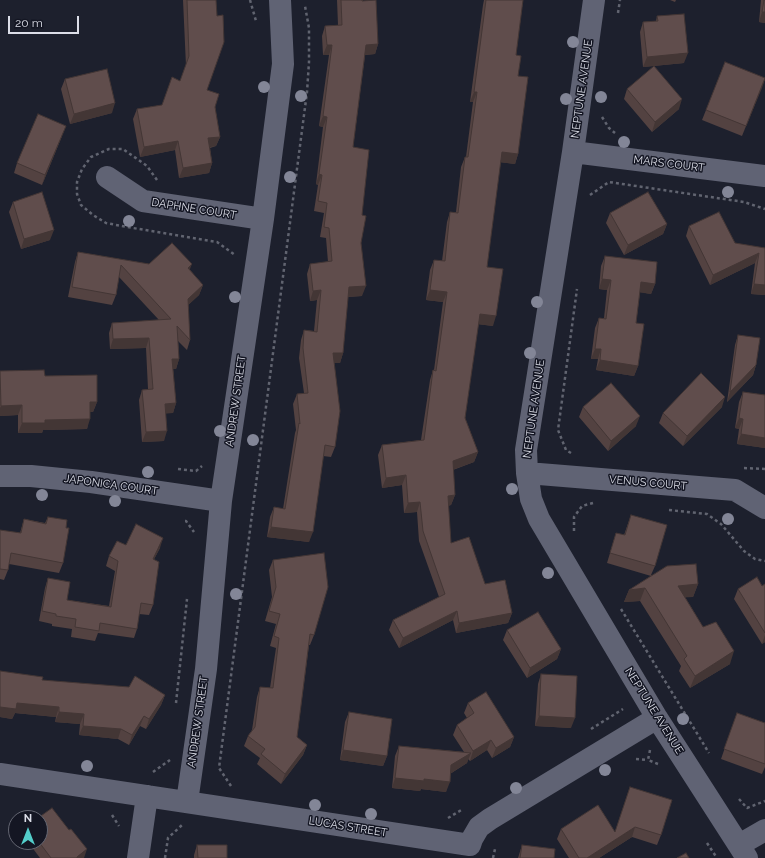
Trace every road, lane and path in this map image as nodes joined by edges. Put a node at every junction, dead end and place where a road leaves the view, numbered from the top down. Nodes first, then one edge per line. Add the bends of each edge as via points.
1 (250, 0) edge
2 (280, 0) edge
3 (594, 0) edge
4 (620, 0) edge
5 (304, 3) dead end
6 (617, 15) dead end
7 (257, 24) dead end
8 (601, 115) dead end
9 (620, 137) dead end
10 (573, 152) junction
11 (765, 176) edge
12 (107, 177) dead end
13 (162, 185) dead end
14 (590, 195) dead end
15 (765, 208) edge
16 (263, 219) junction
17 (236, 256) dead end
18 (578, 281) dead end
19 (575, 456) dead end
20 (208, 461) dead end
21 (742, 468) dead end
22 (172, 469) dead end
23 (765, 469) edge
24 (527, 473) junction
25 (0, 476) edge
26 (221, 501) junction
27 (597, 501) dead end
28 (765, 508) edge
29 (668, 510) dead end
30 (179, 520) dead end
31 (574, 531) dead end
32 (194, 532) dead end
33 (765, 561) edge
34 (187, 595) dead end
35 (620, 606) dead end
36 (176, 705) dead end
37 (657, 718) junction
38 (590, 729) dead end
39 (638, 729) junction
40 (710, 755) dead end
41 (170, 760) dead end
42 (659, 764) dead end
43 (146, 771) dead end
44 (0, 774) edge
45 (232, 787) dead end
46 (735, 795) dead end
47 (147, 796) junction
48 (765, 801) edge
49 (187, 802) junction
50 (466, 807) dead end
51 (446, 820) dead end
52 (182, 825) dead end
53 (765, 830) edge
54 (704, 838) dead end
55 (469, 852) edge
56 (743, 852) edge
57 (138, 858) edge
58 (166, 858) edge
59 (717, 858) edge

1 - 7 path
2 - 16 street, ANDREW STREET via 283,64
3 - 10 street, NEPTUNE AVENUE
4 - 6 path
5 - 45 path via 309,28 307,92 219,768
8 - 9 path via 609,128
10 - 11 street, MARS COURT
10 - 24 street, NEPTUNE AVENUE via 526,450
12 - 16 street, DAPHNE COURT via 143,200
13 - 17 path via 147,166 123,149 109,149 91,157 82,169 77,182 77,194 81,205 106,223 217,242
14 - 15 path via 609,182 744,202
16 - 26 street, ANDREW STREET
18 - 19 path via 558,430 566,450
20 - 22 path via 196,471
21 - 23 path
24 - 28 street, VENUS COURT via 735,490
24 - 37 street, NEPTUNE AVENUE via 531,499 539,519
25 - 26 street, JAPONICA COURT via 31,476 91,482
26 - 49 street, ANDREW STREET via 206,669
27 - 31 path via 582,506 574,517
29 - 33 path via 708,514 721,524 744,551 755,559
30 - 32 path via 186,521
34 - 36 path
35 - 40 path
37 - 39 street, LUCAS STREET
37 - 56 street, NEPTUNE AVENUE
38 - 39 path via 622,709 625,709
39 - 42 path via 650,748 648,760
39 - 55 street, LUCAS STREET via 479,827
41 - 43 path via 154,772
44 - 47 street, LUCAS STREET
46 - 48 path via 747,808
47 - 49 street, LUCAS STREET
47 - 57 street
49 - 55 street, LUCAS STREET
50 - 51 path
52 - 58 path via 168,838
53 - 56 street
54 - 59 path

